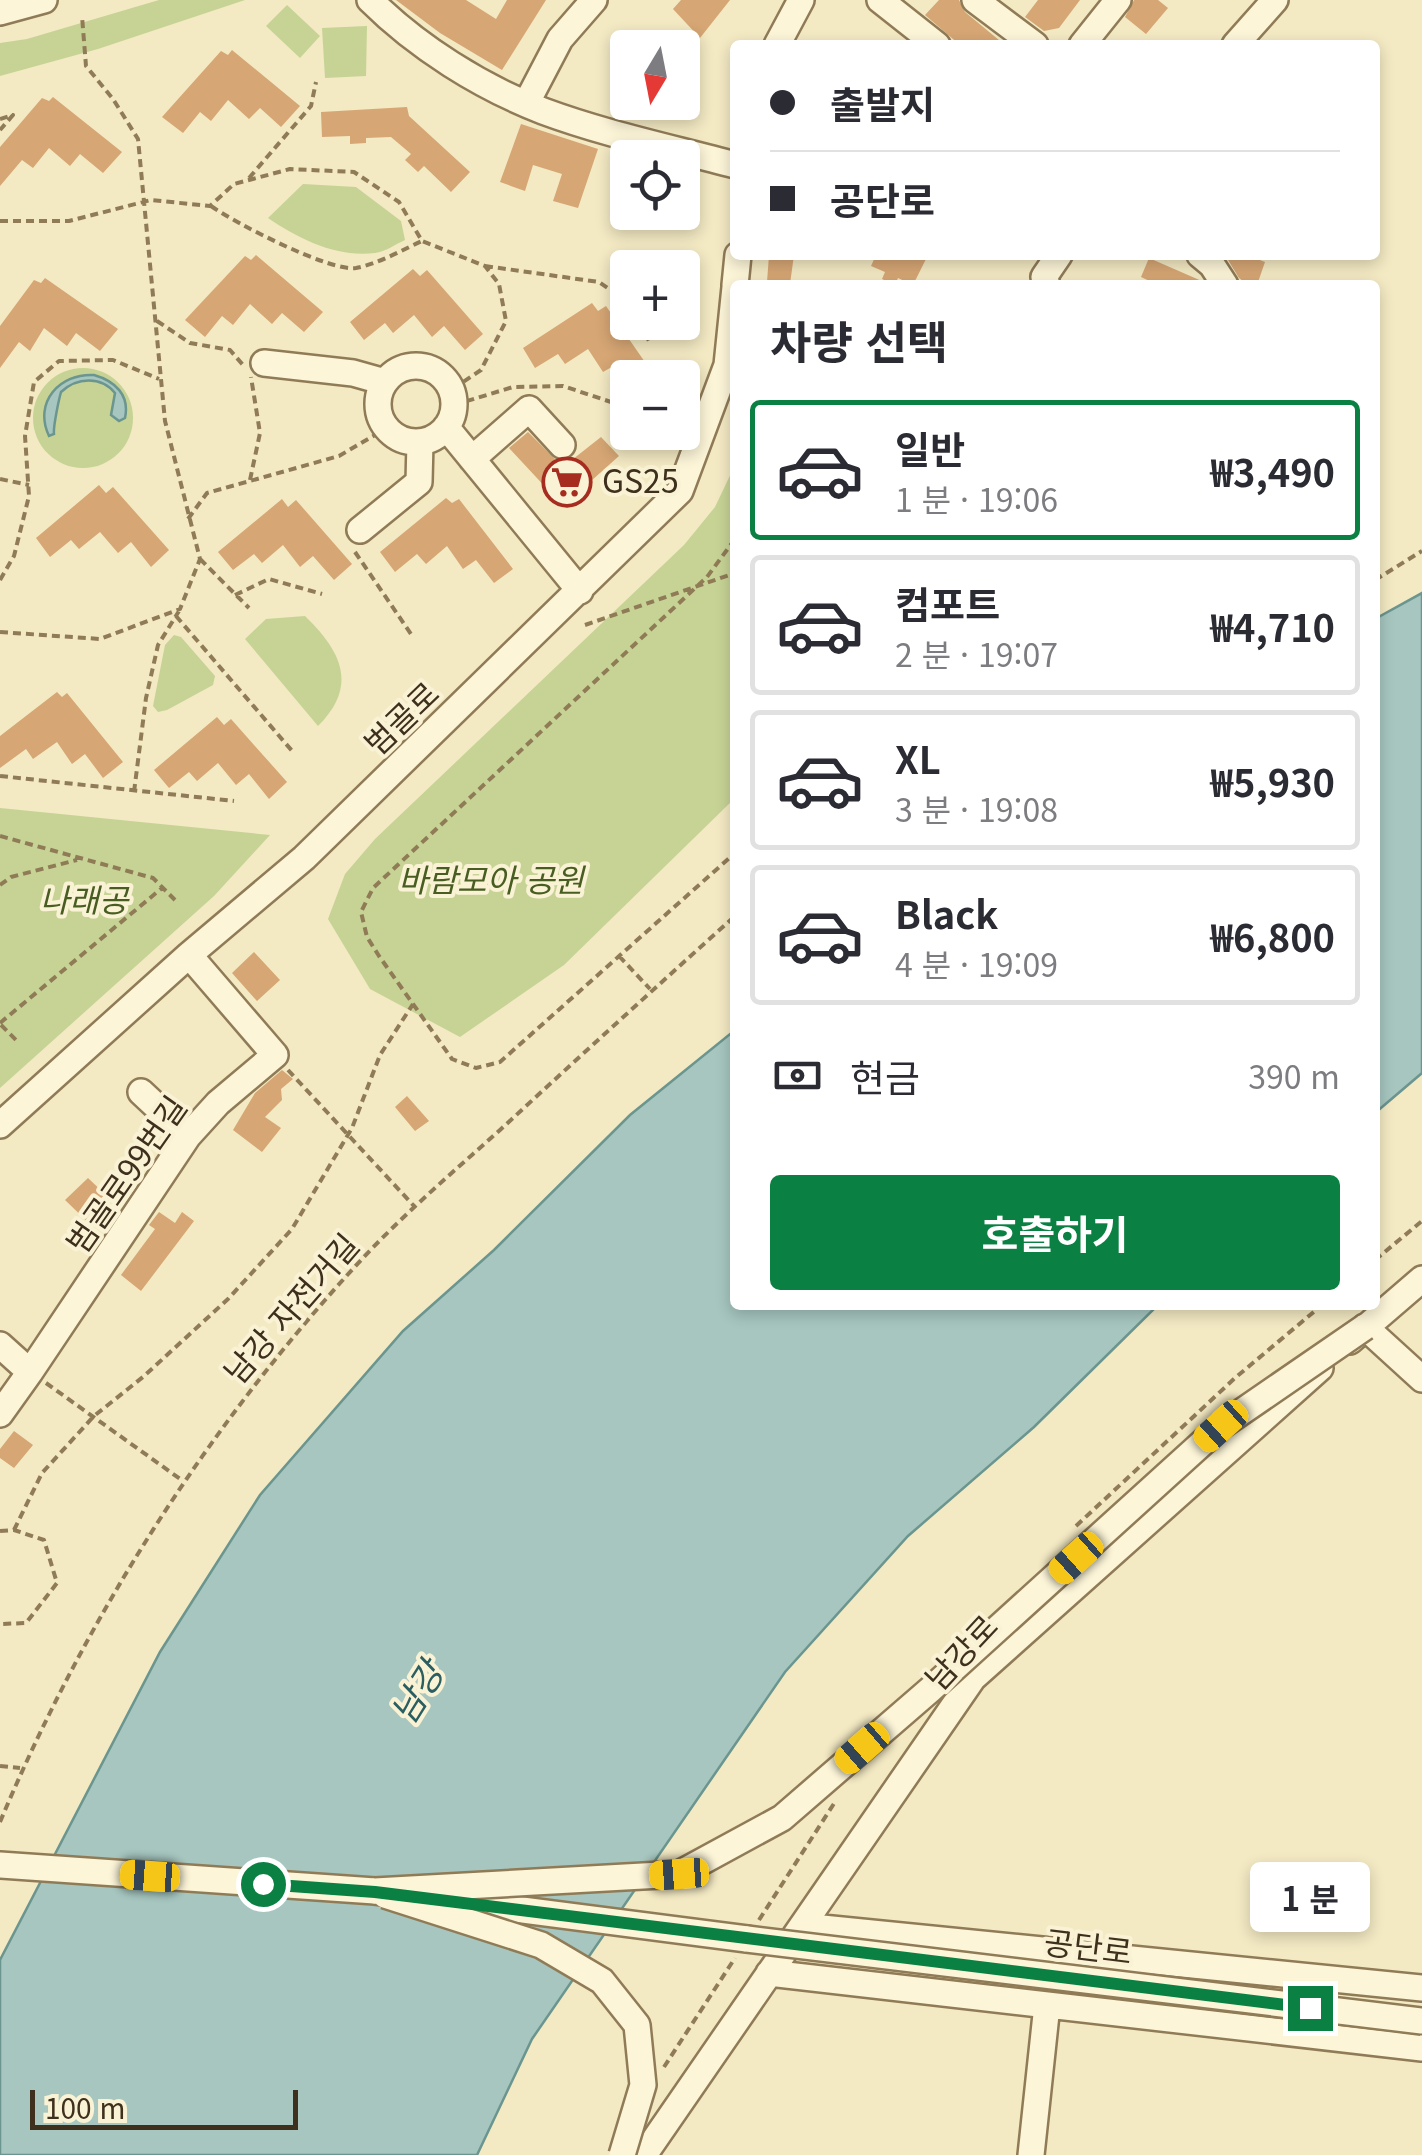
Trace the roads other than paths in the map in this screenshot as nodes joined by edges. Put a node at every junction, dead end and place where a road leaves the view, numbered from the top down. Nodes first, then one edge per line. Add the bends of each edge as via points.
1 (370, 0) edge
2 (594, 0) edge
3 (801, 0) edge
4 (880, 0) edge
5 (976, 0) edge
6 (1118, 0) edge
7 (1275, 0) edge
8 (38, 1) edge
9 (0, 12) edge
10 (780, 40) edge
11 (921, 40) edge
12 (1028, 40) edge
13 (1086, 40) edge
14 (1239, 40) edge
15 (526, 104) junction
16 (730, 164) edge
17 (1206, 260) edge
18 (1222, 280) edge
19 (730, 335) edge
20 (264, 363) dead end
21 (385, 382) junction
22 (446, 427) junction
23 (420, 442) junction
24 (562, 445) dead end
25 (472, 459) junction
26 (360, 530) road end
27 (580, 591) junction
28 (190, 954) junction
29 (141, 1092) dead end
30 (0, 1125) edge
31 (188, 1136) junction
32 (1422, 1280) edge
33 (1411, 1299) edge
34 (1365, 1328) junction
35 (0, 1346) edge
36 (30, 1372) junction
37 (1422, 1379) edge
38 (0, 1414) edge
39 (0, 1865) edge
40 (375, 1892) junction
41 (802, 1926) junction
42 (828, 1929) junction
43 (768, 1974) junction
44 (812, 1979) junction
45 (1422, 1988) edge
46 (1046, 2005) junction
47 (1422, 2022) edge
48 (1422, 2048) edge
49 (622, 2155) edge
50 (644, 2155) edge
51 (1031, 2155) edge

1 - 15 street via 400,30
2 - 15 street via 560,39
3 - 10 street
4 - 11 street
5 - 12 street
6 - 13 street
7 - 14 street
8 - 9 street
15 - 16 street
17 - 18 street
19 - 27 street, 범골로 via 727,365 680,491
20 - 21 street
21 - 22 street via 416,366 439,374 454,405
21 - 23 street via 378,405 386,428
22 - 23 street
22 - 25 street
23 - 26 street via 419,482
24 - 25 street via 529,409
25 - 27 street
27 - 28 street, 범골로 via 304,858
28 - 30 street, 범골로
28 - 31 street, 범골로99번길 via 275,1055
29 - 31 street
31 - 36 street, 범골로99번길
32 - 33 street, 남강로
33 - 34 street, 남강로
34 - 37 street
34 - 40 street, bridge via 1221,1426 782,1818 679,1874
34 - 41 street, 남강로 via 973,1678
35 - 36 street
36 - 38 street, 범골로99번길
39 - 40 street
40 - 47 street, 공단로, bridge
40 - 49 street, bridge via 541,1945 602,1981 637,2025 642,2085
41 - 42 street
41 - 43 street, 남강로
42 - 44 street via 814,1937 806,1958
42 - 45 street
43 - 44 street
43 - 50 street, 남강로
44 - 46 street
46 - 48 street
46 - 51 street

